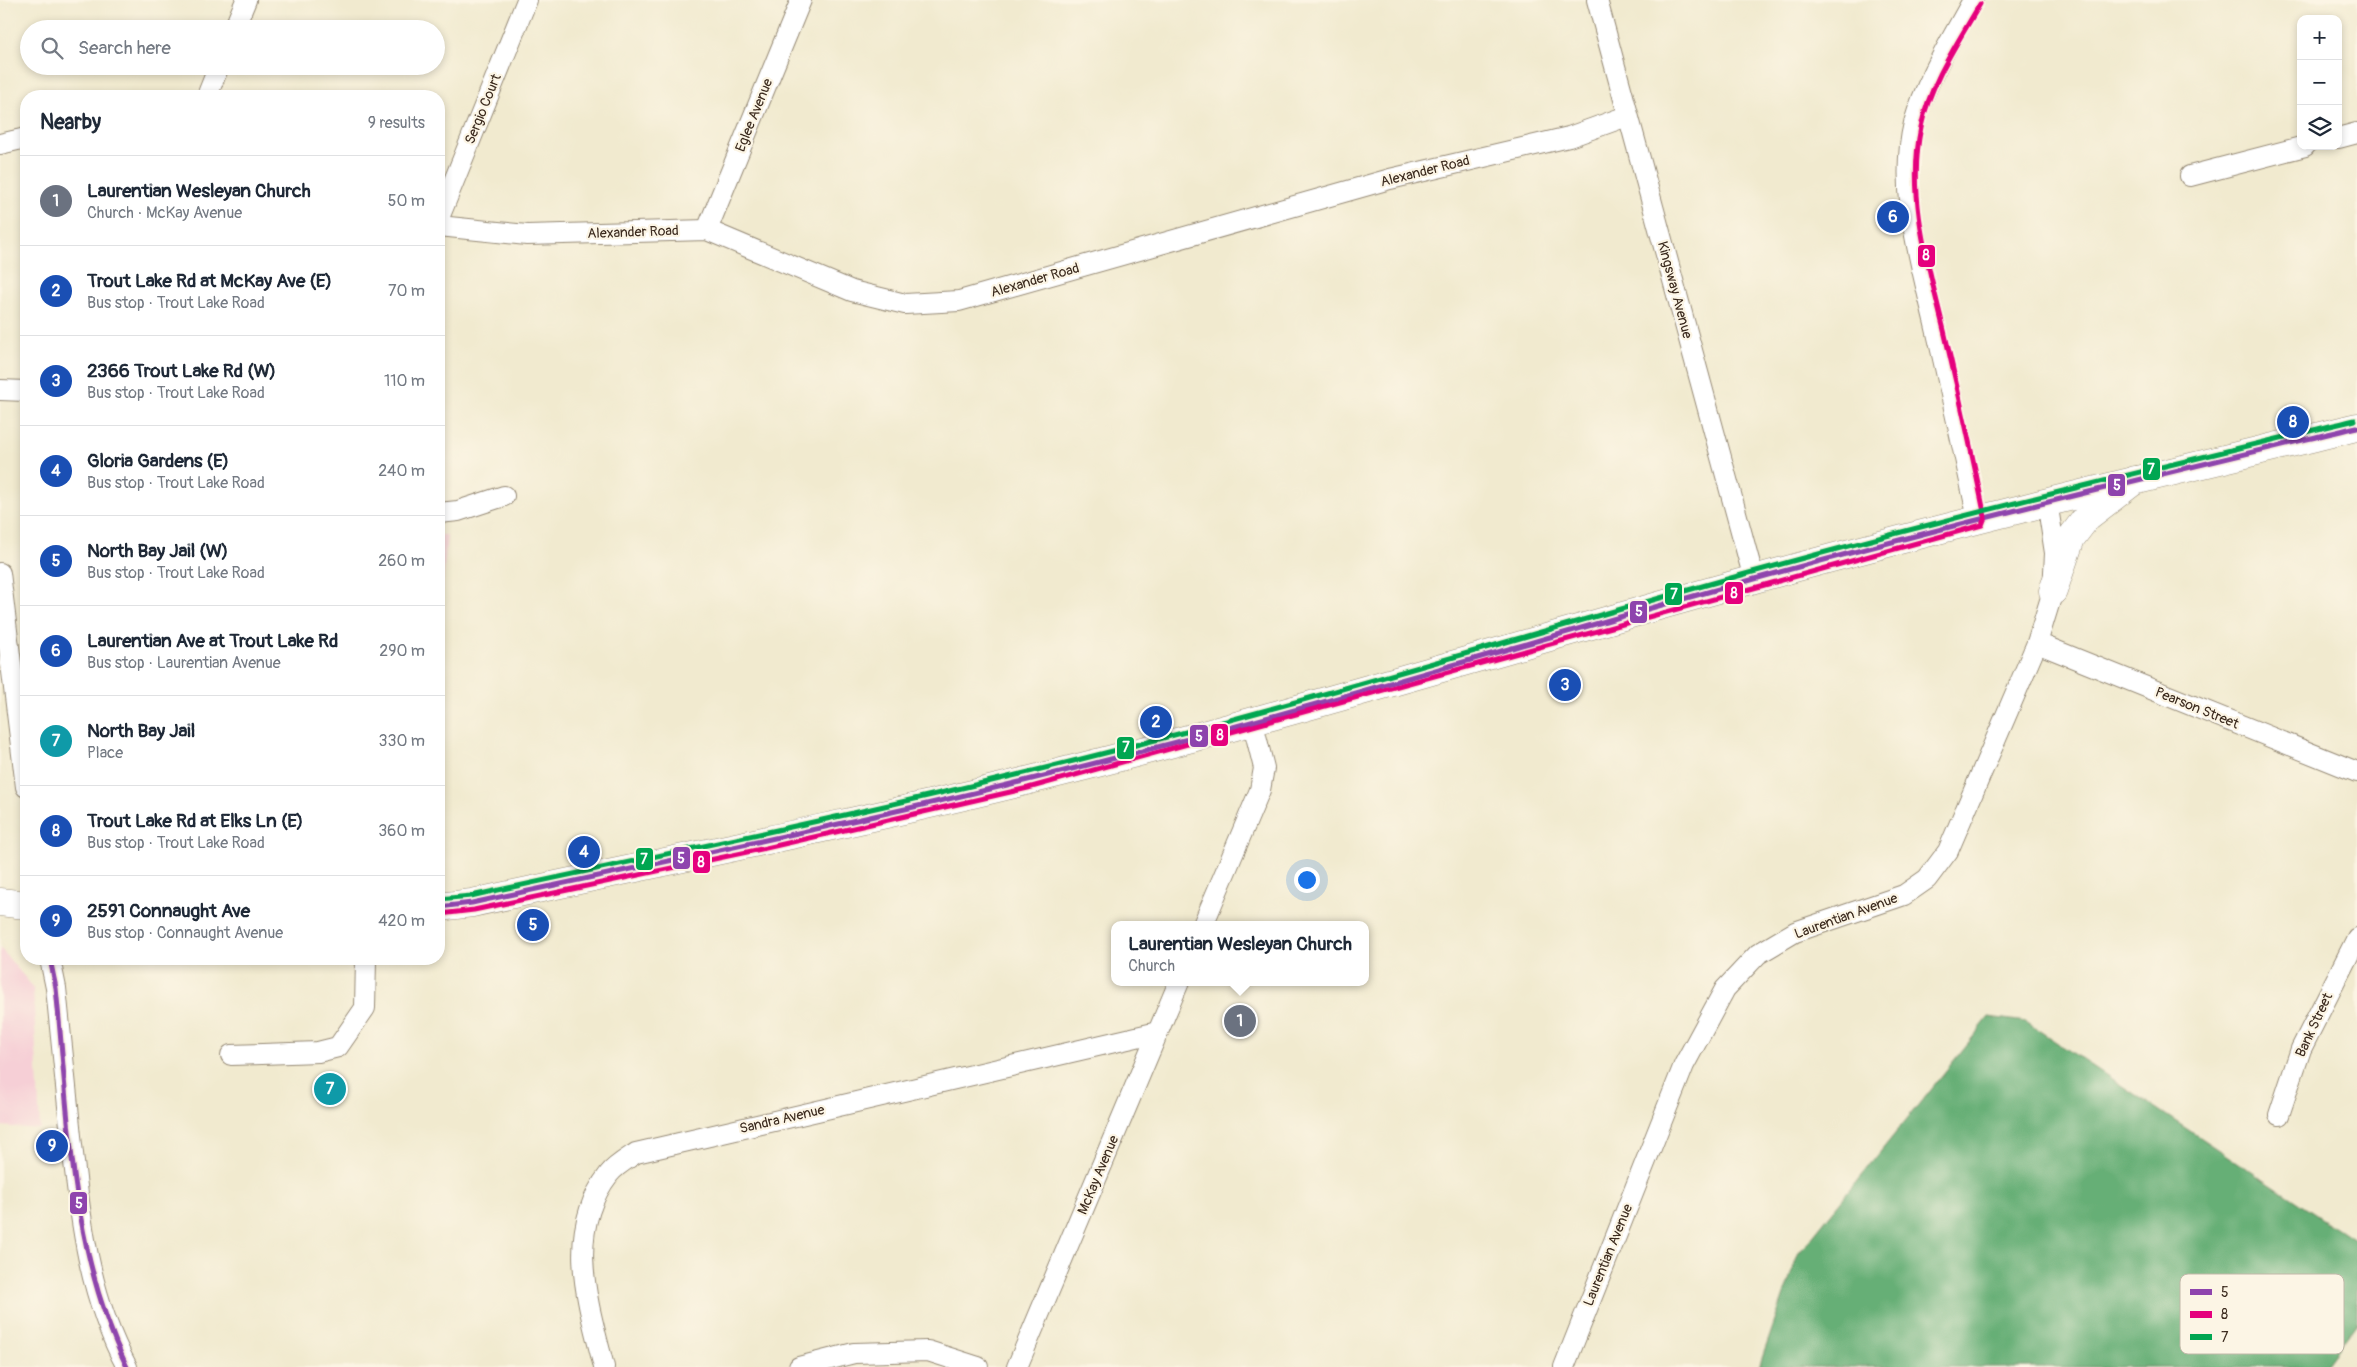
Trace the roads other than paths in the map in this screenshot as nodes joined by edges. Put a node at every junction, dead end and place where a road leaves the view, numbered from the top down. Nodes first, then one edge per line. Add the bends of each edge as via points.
1 (246, 0) edge
2 (527, 0) edge
3 (801, 0) edge
4 (1597, 0) edge
5 (1973, 0) edge
6 (238, 20) edge
7 (215, 75) edge
8 (209, 90) edge
9 (1627, 116) junction
10 (2357, 133) edge
11 (2342, 137) edge
12 (20, 139) edge
13 (0, 144) edge
14 (2297, 148) edge
15 (2190, 176) dead end
16 (445, 203) edge
17 (445, 227) edge
18 (707, 230) junction
19 (0, 390) edge
20 (20, 391) edge
21 (2357, 427) edge
22 (2135, 480) junction
23 (504, 496) dead end
24 (2047, 501) junction
25 (445, 513) edge
26 (1978, 519) junction
27 (0, 573) edge
28 (1754, 579) junction
29 (2053, 591) junction
30 (2037, 643) junction
31 (1252, 720) junction
32 (20, 738) edge
33 (2357, 772) edge
34 (0, 902) edge
35 (20, 904) edge
36 (445, 906) edge
37 (1205, 921) edge
38 (2357, 938) edge
39 (51, 965) edge
40 (366, 965) edge
41 (1177, 986) edge
42 (1158, 1032) junction
43 (231, 1055) dead end
44 (2279, 1115) dead end
45 (128, 1367) edge
46 (604, 1367) edge
47 (799, 1367) edge
48 (978, 1367) edge
49 (1017, 1367) edge
50 (1564, 1367) edge

1 - 6 street
2 - 16 street, Sergio Court
3 - 18 street, Eglee Avenue
4 - 9 street, Kingsway Avenue
5 - 26 street via 1938,66 1915,122 1909,174 1917,240
7 - 8 street
9 - 18 street, Alexander Road via 1569,137 1390,179 959,301 905,304 852,291
9 - 28 street, Kingsway Avenue
10 - 11 street
12 - 13 street
14 - 15 street
17 - 18 street, Alexander Road via 527,235
19 - 20 street
21 - 22 main road
22 - 24 main road
22 - 29 main road via 2087,517 2071,538
23 - 25 street via 458,512
24 - 26 main road
24 - 29 street, Laurentian Avenue via 2055,553
26 - 28 main road
27 - 32 street
28 - 31 main road
29 - 30 street, Laurentian Avenue
30 - 33 street, Pearson Street
30 - 50 street, Laurentian Avenue via 1948,851 1927,879 1904,895 1795,932 1758,954 1725,989 1684,1065
31 - 36 main road via 1026,781 744,845
31 - 37 street via 1264,768 1260,790
34 - 35 main road
38 - 44 street, Bank Street via 2301,1048
39 - 45 street via 77,1190 89,1265 113,1340
40 - 43 street via 365,1008 338,1047 318,1052
41 - 42 street, McKay Avenue
42 - 46 street, Sandra Avenue via 636,1153 610,1172 592,1201 583,1233 582,1267
42 - 49 street, McKay Avenue
47 - 48 street via 854,1353 928,1351

